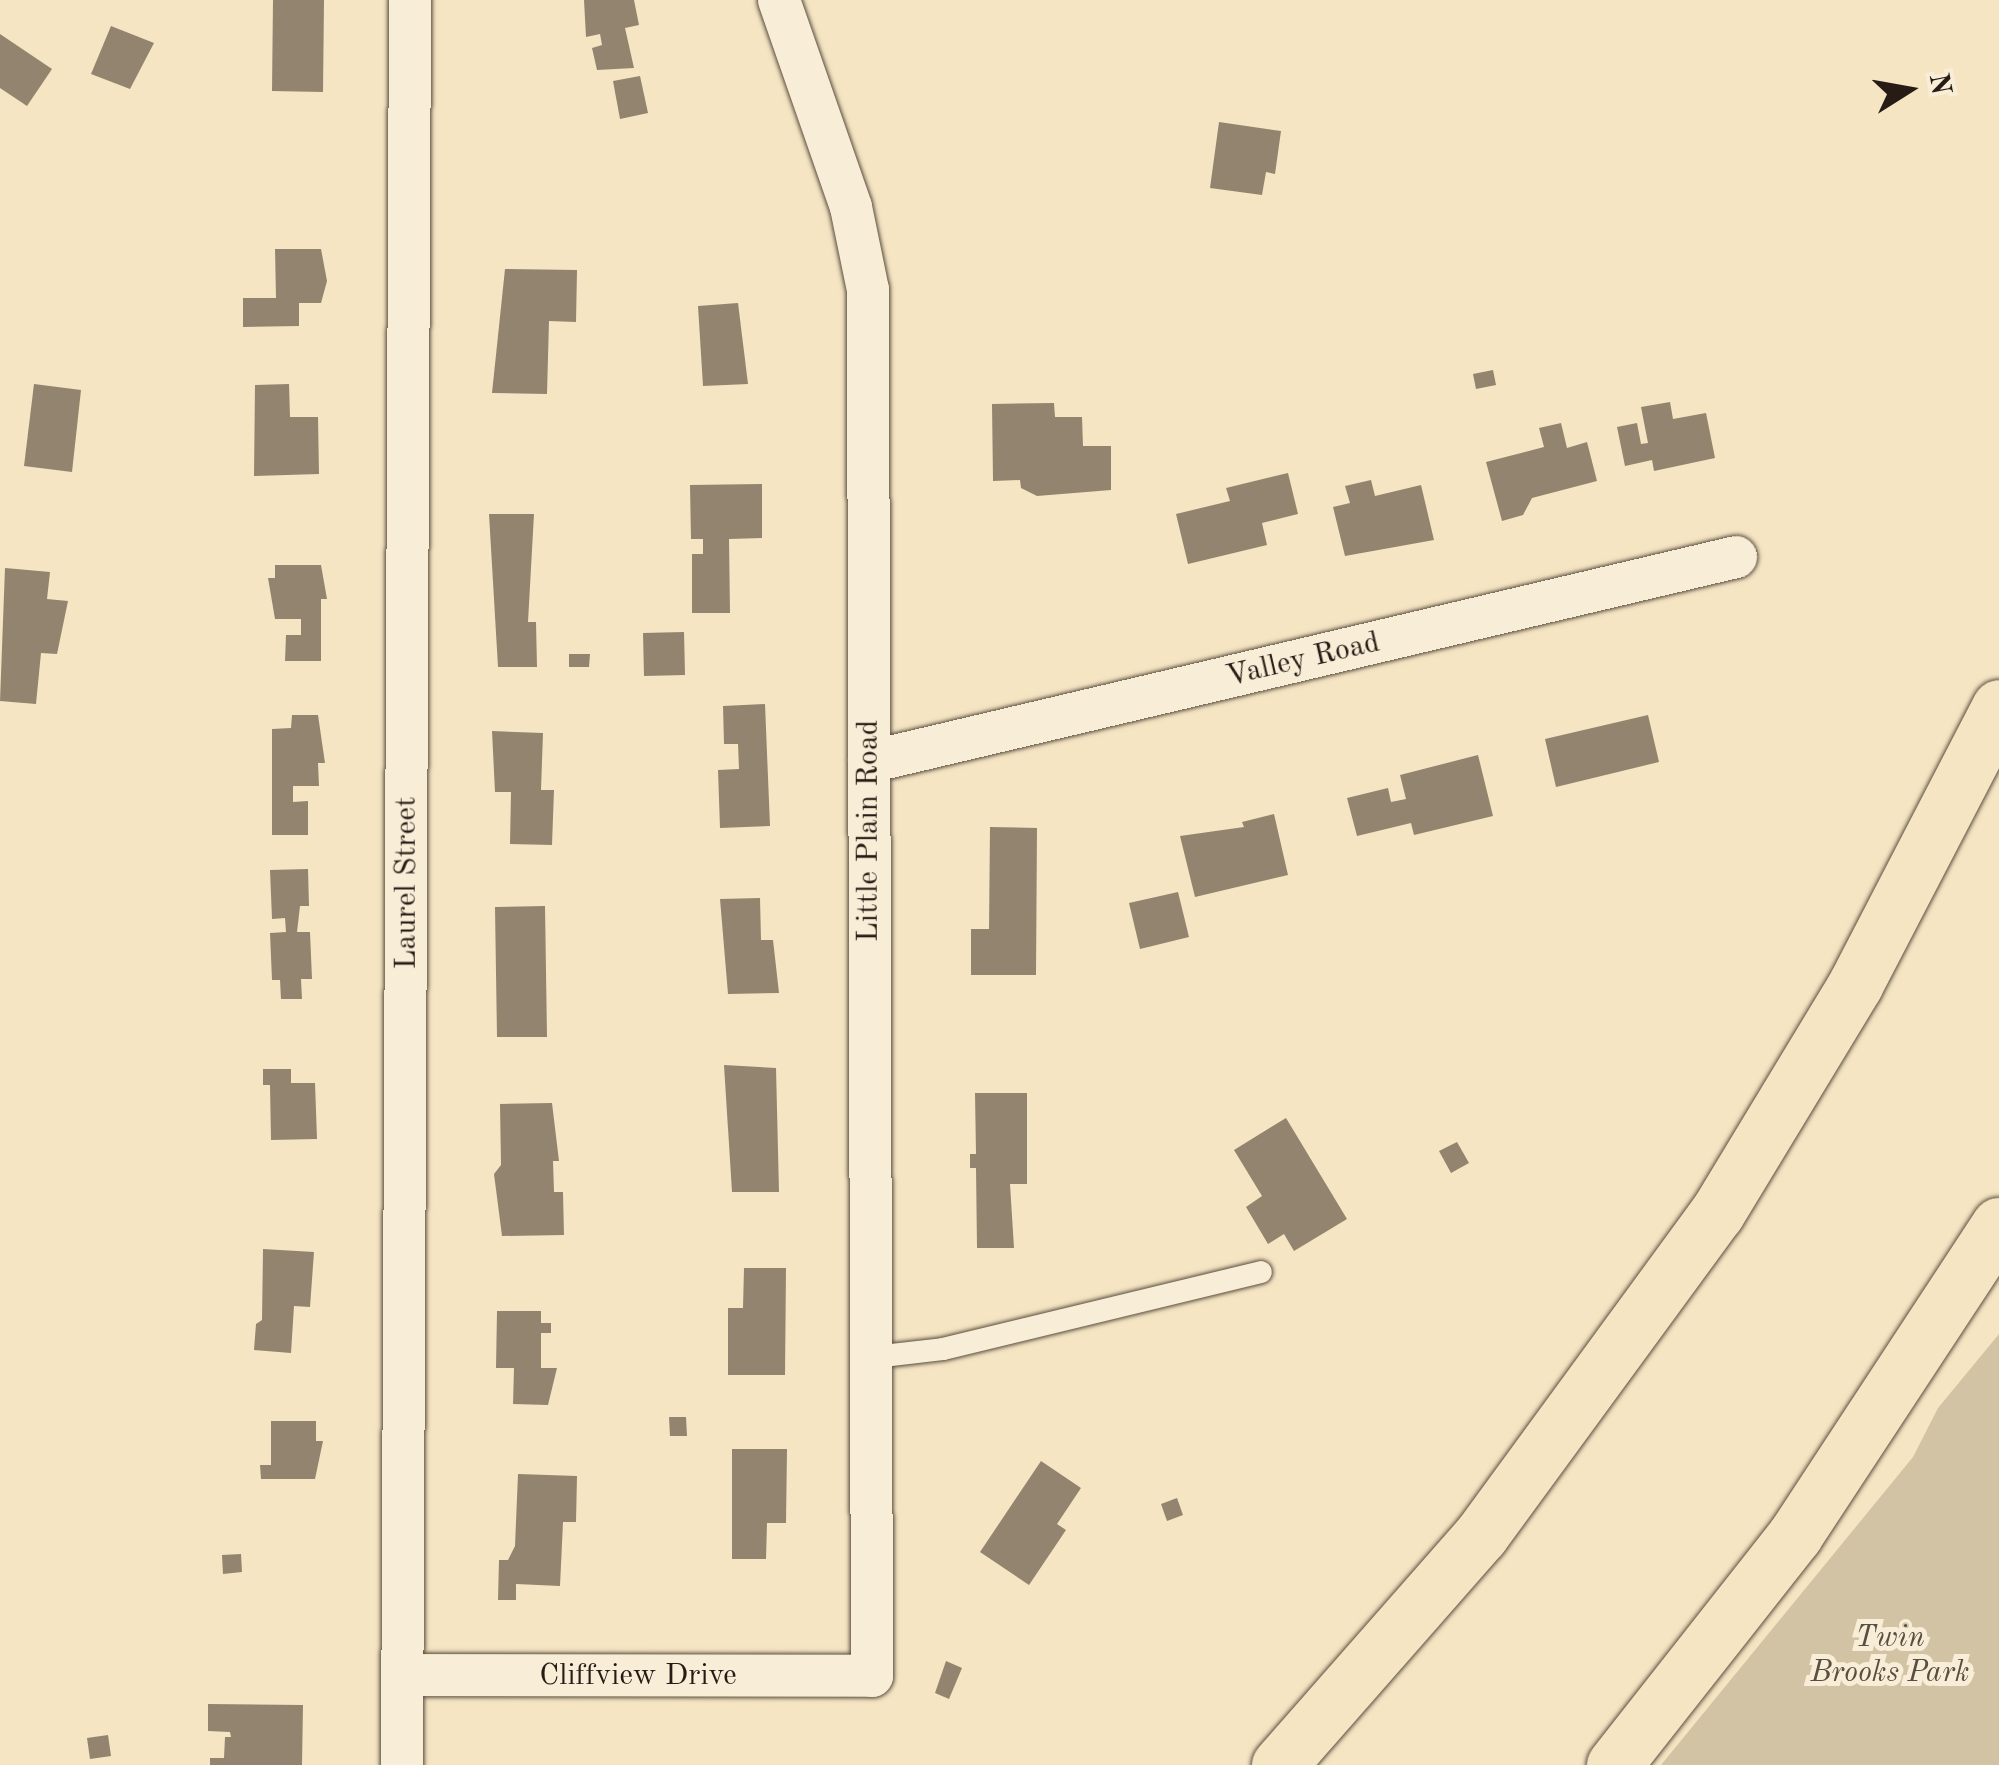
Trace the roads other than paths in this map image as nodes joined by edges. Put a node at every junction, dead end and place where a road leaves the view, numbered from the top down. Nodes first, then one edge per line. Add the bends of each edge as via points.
1 (410, 0) edge
2 (779, 0) edge
3 (1736, 557) dead end
4 (1999, 707) edge
5 (869, 762) junction
6 (1999, 1225) edge
7 (1261, 1272) dead end
8 (874, 1358) junction
9 (404, 1675) junction
10 (872, 1676) joint
11 (402, 1765) edge
12 (1279, 1765) edge
13 (1614, 1765) edge

1 - 9 street, Laurel Street
2 - 5 street, Little Plain Road via 852,208 868,290
3 - 5 street, Valley Road
4 - 12 highway via 1856,985 1717,1214 1481,1535
5 - 8 street, Little Plain Road
6 - 13 highway via 1795,1535
7 - 8 lane via 943,1348
8 - 10 street, Little Plain Road
9 - 10 street, Cliffview Drive
9 - 11 street, Laurel Street

